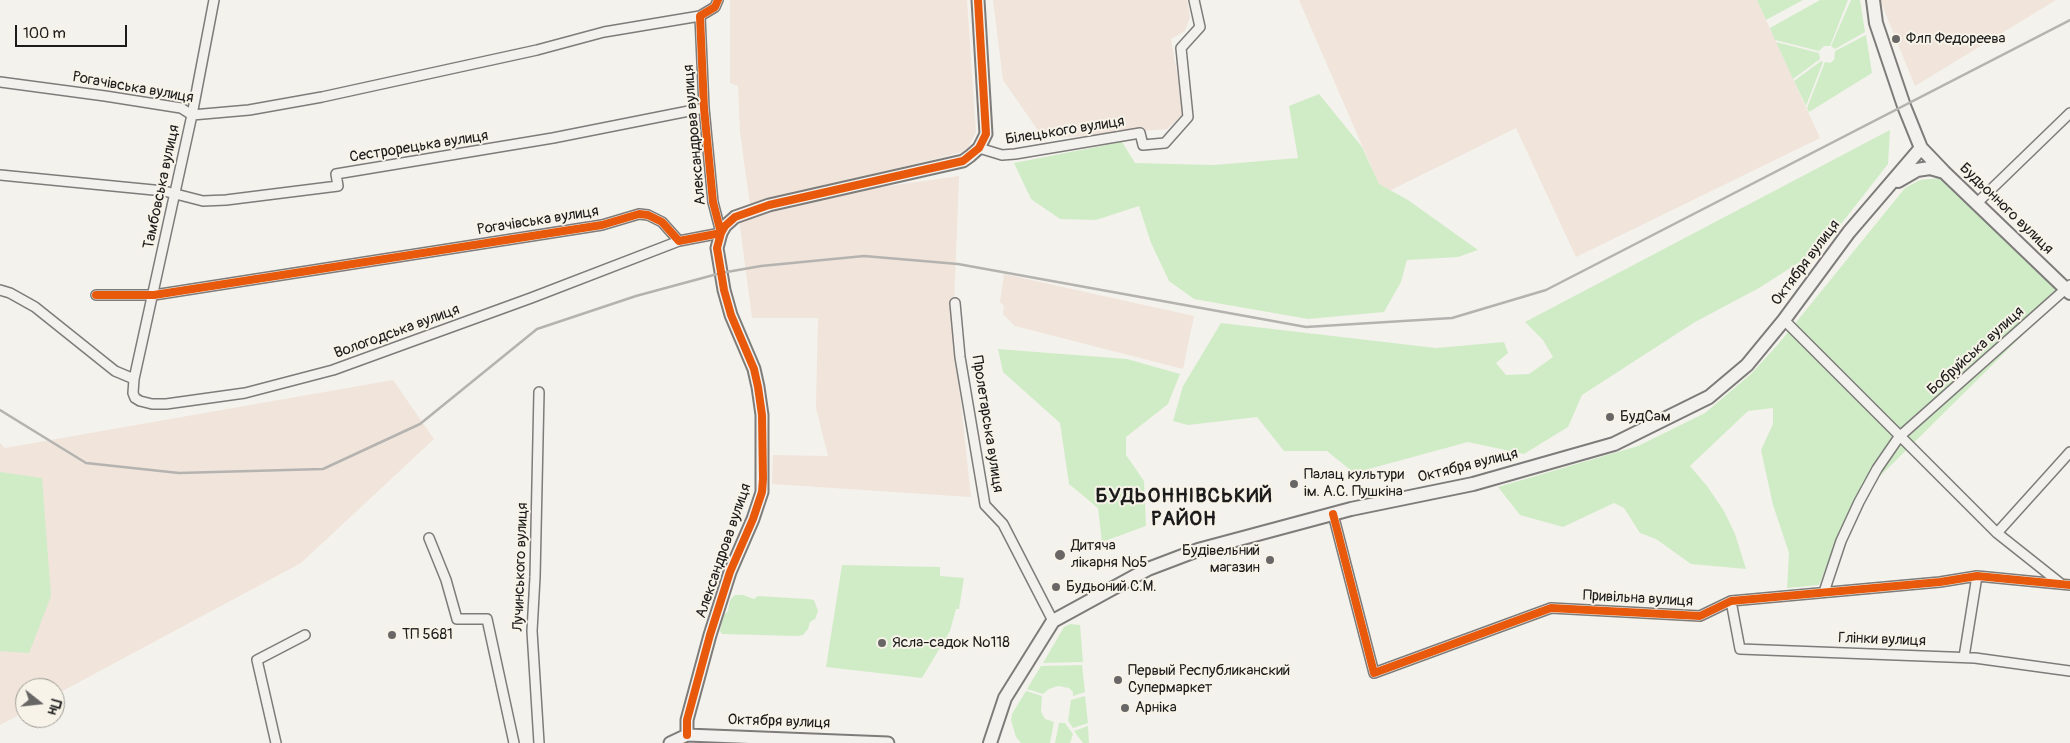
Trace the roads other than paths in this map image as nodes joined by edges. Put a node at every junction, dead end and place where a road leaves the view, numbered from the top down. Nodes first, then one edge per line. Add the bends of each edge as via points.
1 (214, 0) edge
2 (718, 0) edge
3 (978, 0) edge
4 (1194, 0) edge
5 (1873, 0) edge
6 (700, 16) junction
7 (0, 82) edge
8 (704, 108) junction
9 (2070, 113) edge
10 (192, 115) junction
11 (979, 148) junction
12 (1921, 148) junction
13 (1944, 172) junction
14 (0, 175) edge
15 (1884, 191) junction
16 (174, 193) junction
17 (1977, 203) junction
18 (721, 233) junction
19 (679, 241) junction
20 (2069, 289) edge
21 (0, 290) edge
22 (96, 295) dead end
23 (154, 295) junction
24 (955, 303) dead end
25 (1784, 320) junction
26 (134, 379) junction
27 (539, 392) dead end
28 (1899, 437) junction
29 (2070, 452) edge
30 (1333, 514) junction
31 (1997, 532) junction
32 (429, 538) dead end
33 (1977, 576) junction
34 (2066, 584) edge
35 (1824, 592) junction
36 (1732, 601) junction
37 (1053, 621) junction
38 (305, 636) dead end
39 (1964, 657) junction
40 (2070, 672) edge
41 (687, 735) junction
42 (276, 743) edge
43 (514, 743) edge
44 (539, 743) edge
45 (670, 743) edge
46 (888, 743) edge
47 (990, 743) edge

1 - 10 street, Тамбовська вулиця
2 - 6 street via 715,7
3 - 11 street via 986,134
4 - 11 street, Білецького вулиця via 1200,28 1181,48 1188,117 1165,143 1143,145 1140,133 1015,154 1002,155
5 - 12 main road via 1876,23
6 - 8 street, Александрова вулиця
6 - 10 street, Рогачівська вулиця via 604,32 322,97 249,110
7 - 10 street, Рогачівська вулиця via 180,108
8 - 16 street, Сестрорецька вулиця via 552,138 336,174 338,186 203,201
8 - 18 street, Александрова вулиця via 713,202
9 - 17 street
10 - 16 street, Тамбовська вулиця
11 - 18 street via 963,162 769,205 735,217
12 - 13 main road, Будьонного вулиця
12 - 15 main road, Октября вулиця
13 - 15 main road via 1930,168 1917,170
13 - 17 main road, Будьонного вулиця
14 - 16 street, Сестрорецька вулиця
15 - 25 main road, Октября вулиця via 1849,232
16 - 23 street, Тамбовська вулиця
17 - 20 main road, Будьонного вулиця
18 - 19 street
18 - 41 street, Александрова вулиця via 717,248 724,290 758,387 762,415 762,492 730,572 710,635 687,720
19 - 23 street, Рогачівська вулиця via 662,222 639,214 602,225
19 - 26 street, Вологодська вулиця via 333,370 245,393 152,404 136,398
20 - 28 street, Бобруйська вулиця
21 - 26 street via 35,307 116,372
22 - 23 street, Рогачівська вулиця
23 - 26 street, Тамбовська вулиця
24 - 37 street, Пролетарська вулиця via 960,357 985,505 1003,524
25 - 28 street, Привільна вулиця
25 - 30 main road, Октября вулиця via 1747,365 1709,397 1614,444 1473,484
27 - 44 street, Лучинського вулиця via 532,631
28 - 31 street, Привільна вулиця
28 - 35 street via 1859,502 1841,541
29 - 31 street
30 - 36 street, Привільна вулиця via 1374,673 1552,608 1700,616
30 - 37 main road, Октября вулиця via 1161,563
31 - 34 street, Привільна вулиця
32 - 43 street, Лучинського вулиця via 458,619 487,618
33 - 34 street, Привільна вулиця
33 - 35 street, Привільна вулиця
33 - 39 street
35 - 36 street, Привільна вулиця
36 - 39 street, Глінки вулиця via 1740,649
37 - 47 main road, Октября вулиця via 1004,698
38 - 42 street via 257,660
39 - 40 street, Глінки вулиця
41 - 45 street, Октября вулиця
41 - 46 street, Октября вулиця

